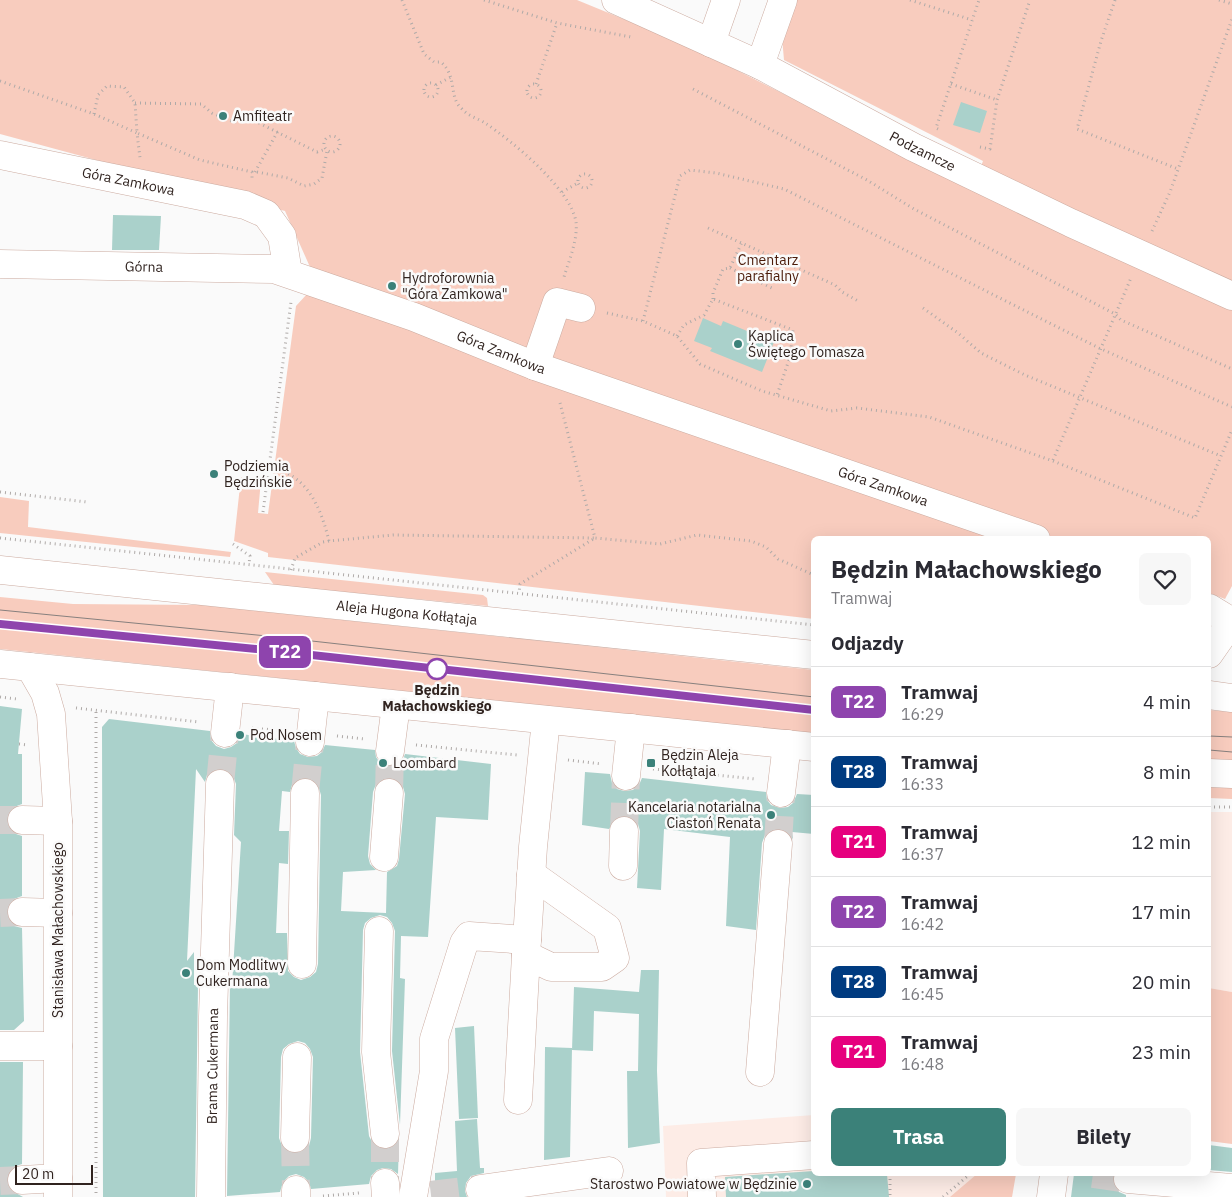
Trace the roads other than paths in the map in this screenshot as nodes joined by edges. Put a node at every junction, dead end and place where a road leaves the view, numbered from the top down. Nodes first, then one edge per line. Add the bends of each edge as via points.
1 (616, 0) edge
2 (726, 0) edge
3 (782, 0) edge
4 (712, 43) junction
5 (760, 65) junction
6 (0, 155) edge
7 (0, 264) edge
8 (288, 273) junction
9 (1232, 296) edge
10 (569, 305) road end
11 (535, 366) junction
12 (1027, 536) edge
13 (0, 570) edge
14 (1211, 609) edge
15 (1232, 621) edge
16 (1211, 651) edge
17 (811, 655) edge
18 (0, 664) edge
19 (30, 667) junction
20 (230, 687) junction
21 (1211, 695) edge
22 (315, 696) junction
23 (1232, 698) edge
24 (396, 705) junction
25 (546, 720) junction
26 (631, 728) junction
27 (225, 729) tunnel mouth
28 (311, 738) tunnel mouth
29 (787, 744) junction
30 (391, 747) tunnel mouth
31 (811, 747) edge
32 (1211, 774) edge
33 (1232, 774) edge
34 (626, 776) tunnel mouth
35 (220, 784) tunnel mouth
36 (305, 793) tunnel mouth
37 (389, 793) tunnel mouth
38 (781, 793) tunnel mouth
39 (22, 820) tunnel mouth
40 (58, 821) junction
41 (624, 831) tunnel mouth
42 (778, 844) tunnel mouth
43 (384, 857) dead end
44 (622, 866) dead end
45 (531, 874) junction
46 (22, 912) tunnel mouth
47 (58, 913) junction
48 (379, 932) dead end
49 (527, 947) junction
50 (302, 964) dead end
51 (0, 1046) edge
52 (58, 1046) junction
53 (297, 1057) dead end
54 (760, 1072) dead end
55 (518, 1100) dead end
56 (385, 1134) tunnel mouth
57 (295, 1138) tunnel mouth
58 (811, 1155) edge
59 (608, 1171) dead end
60 (1054, 1176) edge
61 (1128, 1179) dead end
62 (22, 1180) tunnel mouth
63 (58, 1187) edge
64 (1232, 1188) edge
65 (480, 1189) tunnel mouth
66 (419, 1196) edge
67 (211, 1197) edge
68 (702, 1197) edge
69 (1050, 1197) edge

1 - 4 street, Podzamcze
2 - 4 street
3 - 5 street
4 - 5 street, Podzamcze
5 - 9 street, Podzamcze via 913,147
6 - 8 street, Góra Zamkowa via 245,205 266,214 282,236
7 - 8 street, Górna via 274,269
8 - 11 street, Góra Zamkowa via 414,317
10 - 11 street
11 - 12 street, Góra Zamkowa
13 - 17 street, Aleja Hugona Kołłątaja
14 - 15 street
15 - 16 street
18 - 19 street
19 - 20 street
19 - 40 street, Stanisława Małachowskiego via 45,693 51,714
20 - 22 street
20 - 27 street
21 - 23 street
22 - 24 street
22 - 28 street
24 - 25 street
24 - 30 street
25 - 26 street
25 - 45 street
26 - 29 street
26 - 34 street
29 - 31 street
29 - 38 street
32 - 33 street
35 - 67 street, Brama Cukermana
36 - 50 street
37 - 43 street
39 - 40 street
40 - 47 street, Stanisława Małachowskiego
41 - 44 street
42 - 54 street
45 - 49 street
45 - 49 street via 607,928 615,958 602,968 551,968
46 - 47 street
47 - 52 street, Stanisława Małachowskiego
48 - 56 street via 376,1052
49 - 55 street
49 - 66 street via 469,936 464,943 434,1039 434,1071
51 - 52 street
52 - 63 street, Stanisława Małachowskiego
53 - 57 street
58 - 68 street via 701,1163
59 - 65 street
60 - 69 street
61 - 64 street
62 - 63 street

